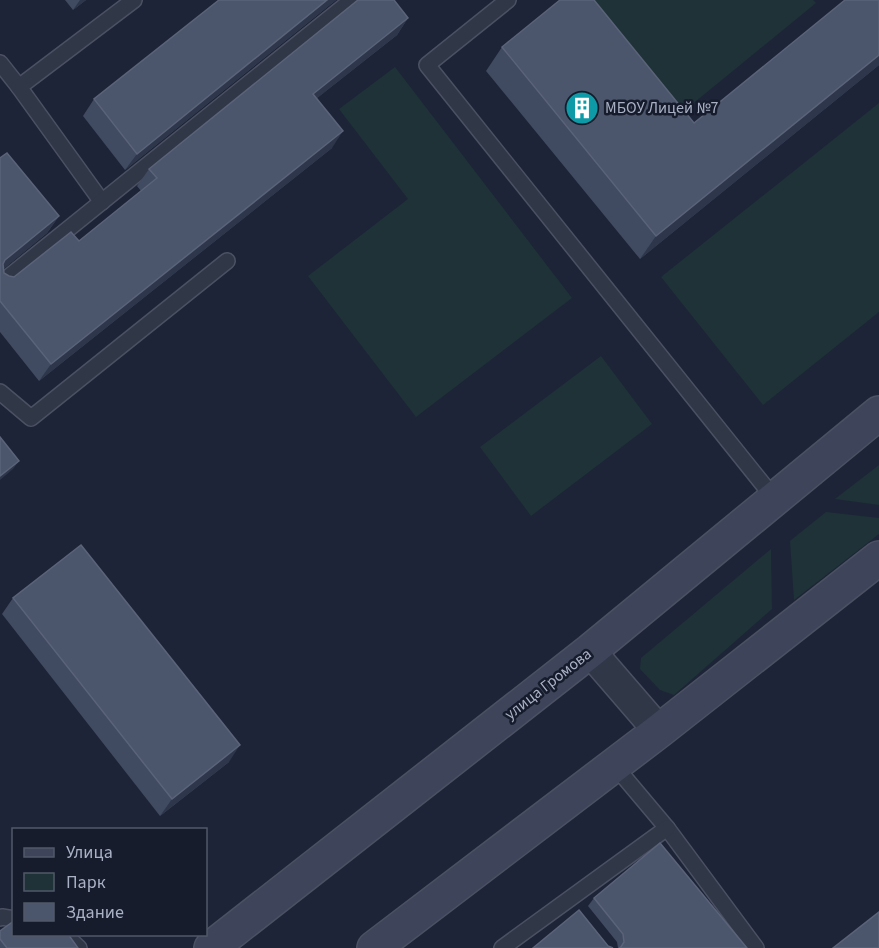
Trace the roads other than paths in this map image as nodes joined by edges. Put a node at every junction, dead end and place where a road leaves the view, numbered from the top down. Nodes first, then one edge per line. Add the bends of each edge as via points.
1 (134, 0) edge
2 (352, 0) edge
3 (508, 0) edge
4 (0, 63) edge
5 (19, 87) junction
6 (102, 202) junction
7 (227, 261) dead end
8 (0, 284) edge
9 (0, 392) edge
10 (879, 412) edge
11 (774, 498) junction
12 (879, 558) edge
13 (590, 651) junction
14 (659, 731) junction
15 (614, 765) junction
16 (667, 828) junction
17 (66, 936) edge
18 (392, 943) edge
19 (506, 947) edge
20 (79, 948) edge
21 (211, 948) edge
22 (756, 948) edge

1 - 5 lane
2 - 6 lane
3 - 11 lane via 427,64
4 - 5 lane
5 - 6 lane
6 - 8 lane
7 - 9 lane via 31,418
10 - 11 street, улица Громова
11 - 13 street, улица Громова
12 - 14 street
13 - 14 street
13 - 21 street, улица Громова
14 - 15 street
15 - 16 lane
15 - 18 street
16 - 19 lane via 573,903
16 - 22 lane
17 - 20 lane

